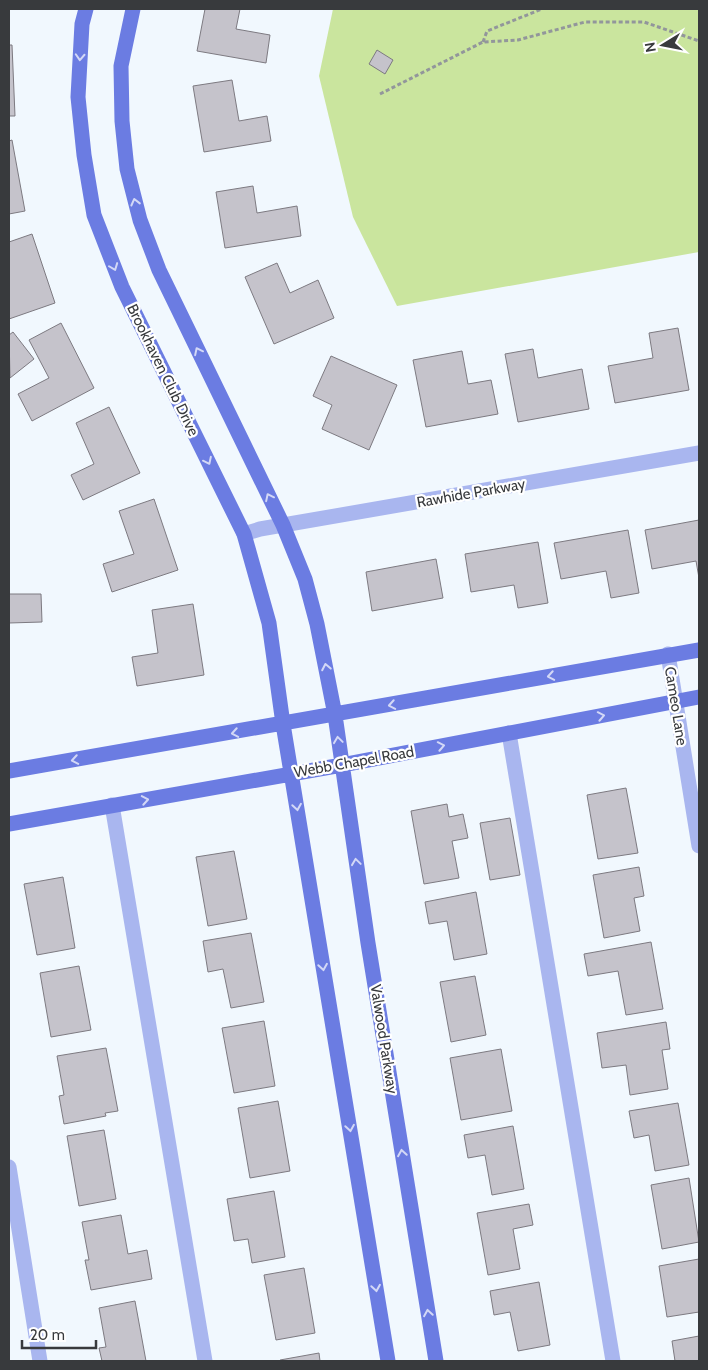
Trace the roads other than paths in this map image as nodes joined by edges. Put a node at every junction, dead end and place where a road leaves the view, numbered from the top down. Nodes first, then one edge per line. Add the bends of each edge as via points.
1 (86, 9) edge
2 (133, 9) edge
3 (699, 453) edge
4 (283, 525) junction
5 (244, 534) junction
6 (699, 650) edge
7 (668, 654) junction
8 (699, 697) edge
9 (676, 701) junction
10 (335, 715) junction
11 (283, 724) junction
12 (509, 733) junction
13 (342, 765) junction
14 (9, 771) edge
15 (292, 774) junction
16 (112, 805) junction
17 (9, 824) edge
18 (699, 846) edge
19 (9, 1168) edge
20 (40, 1361) edge
21 (205, 1361) edge
22 (388, 1361) edge
23 (436, 1361) edge
24 (613, 1361) edge

1 -> 5 main road, Brookhaven Club Drive via 82,24 78,97 94,215 122,287
4 -> 2 main road via 159,270 140,220 127,169 122,121 121,66
3 - 4 street, Rawhide Parkway
4 - 5 street, Rawhide Parkway
10 -> 4 main road via 305,579
5 - 11 main road, Brookhaven Club Drive via 270,623
6 - 7 main road
7 - 9 street, Cameo Lane
7 -> 10 main road
8 - 9 main road, Webb Chapel Road
12 -> 9 main road, Webb Chapel Road
9 - 18 street, Cameo Lane
10 - 11 main road
13 -> 10 main road, Valwood Parkway
11 -> 14 main road
11 - 15 main road
13 -> 12 main road, Webb Chapel Road
12 - 24 street
13 - 15 main road, Webb Chapel Road
23 -> 13 main road, Valwood Parkway
16 -> 15 main road, Webb Chapel Road
15 -> 22 main road
16 - 17 main road, Webb Chapel Road
16 - 21 street
19 - 20 street

